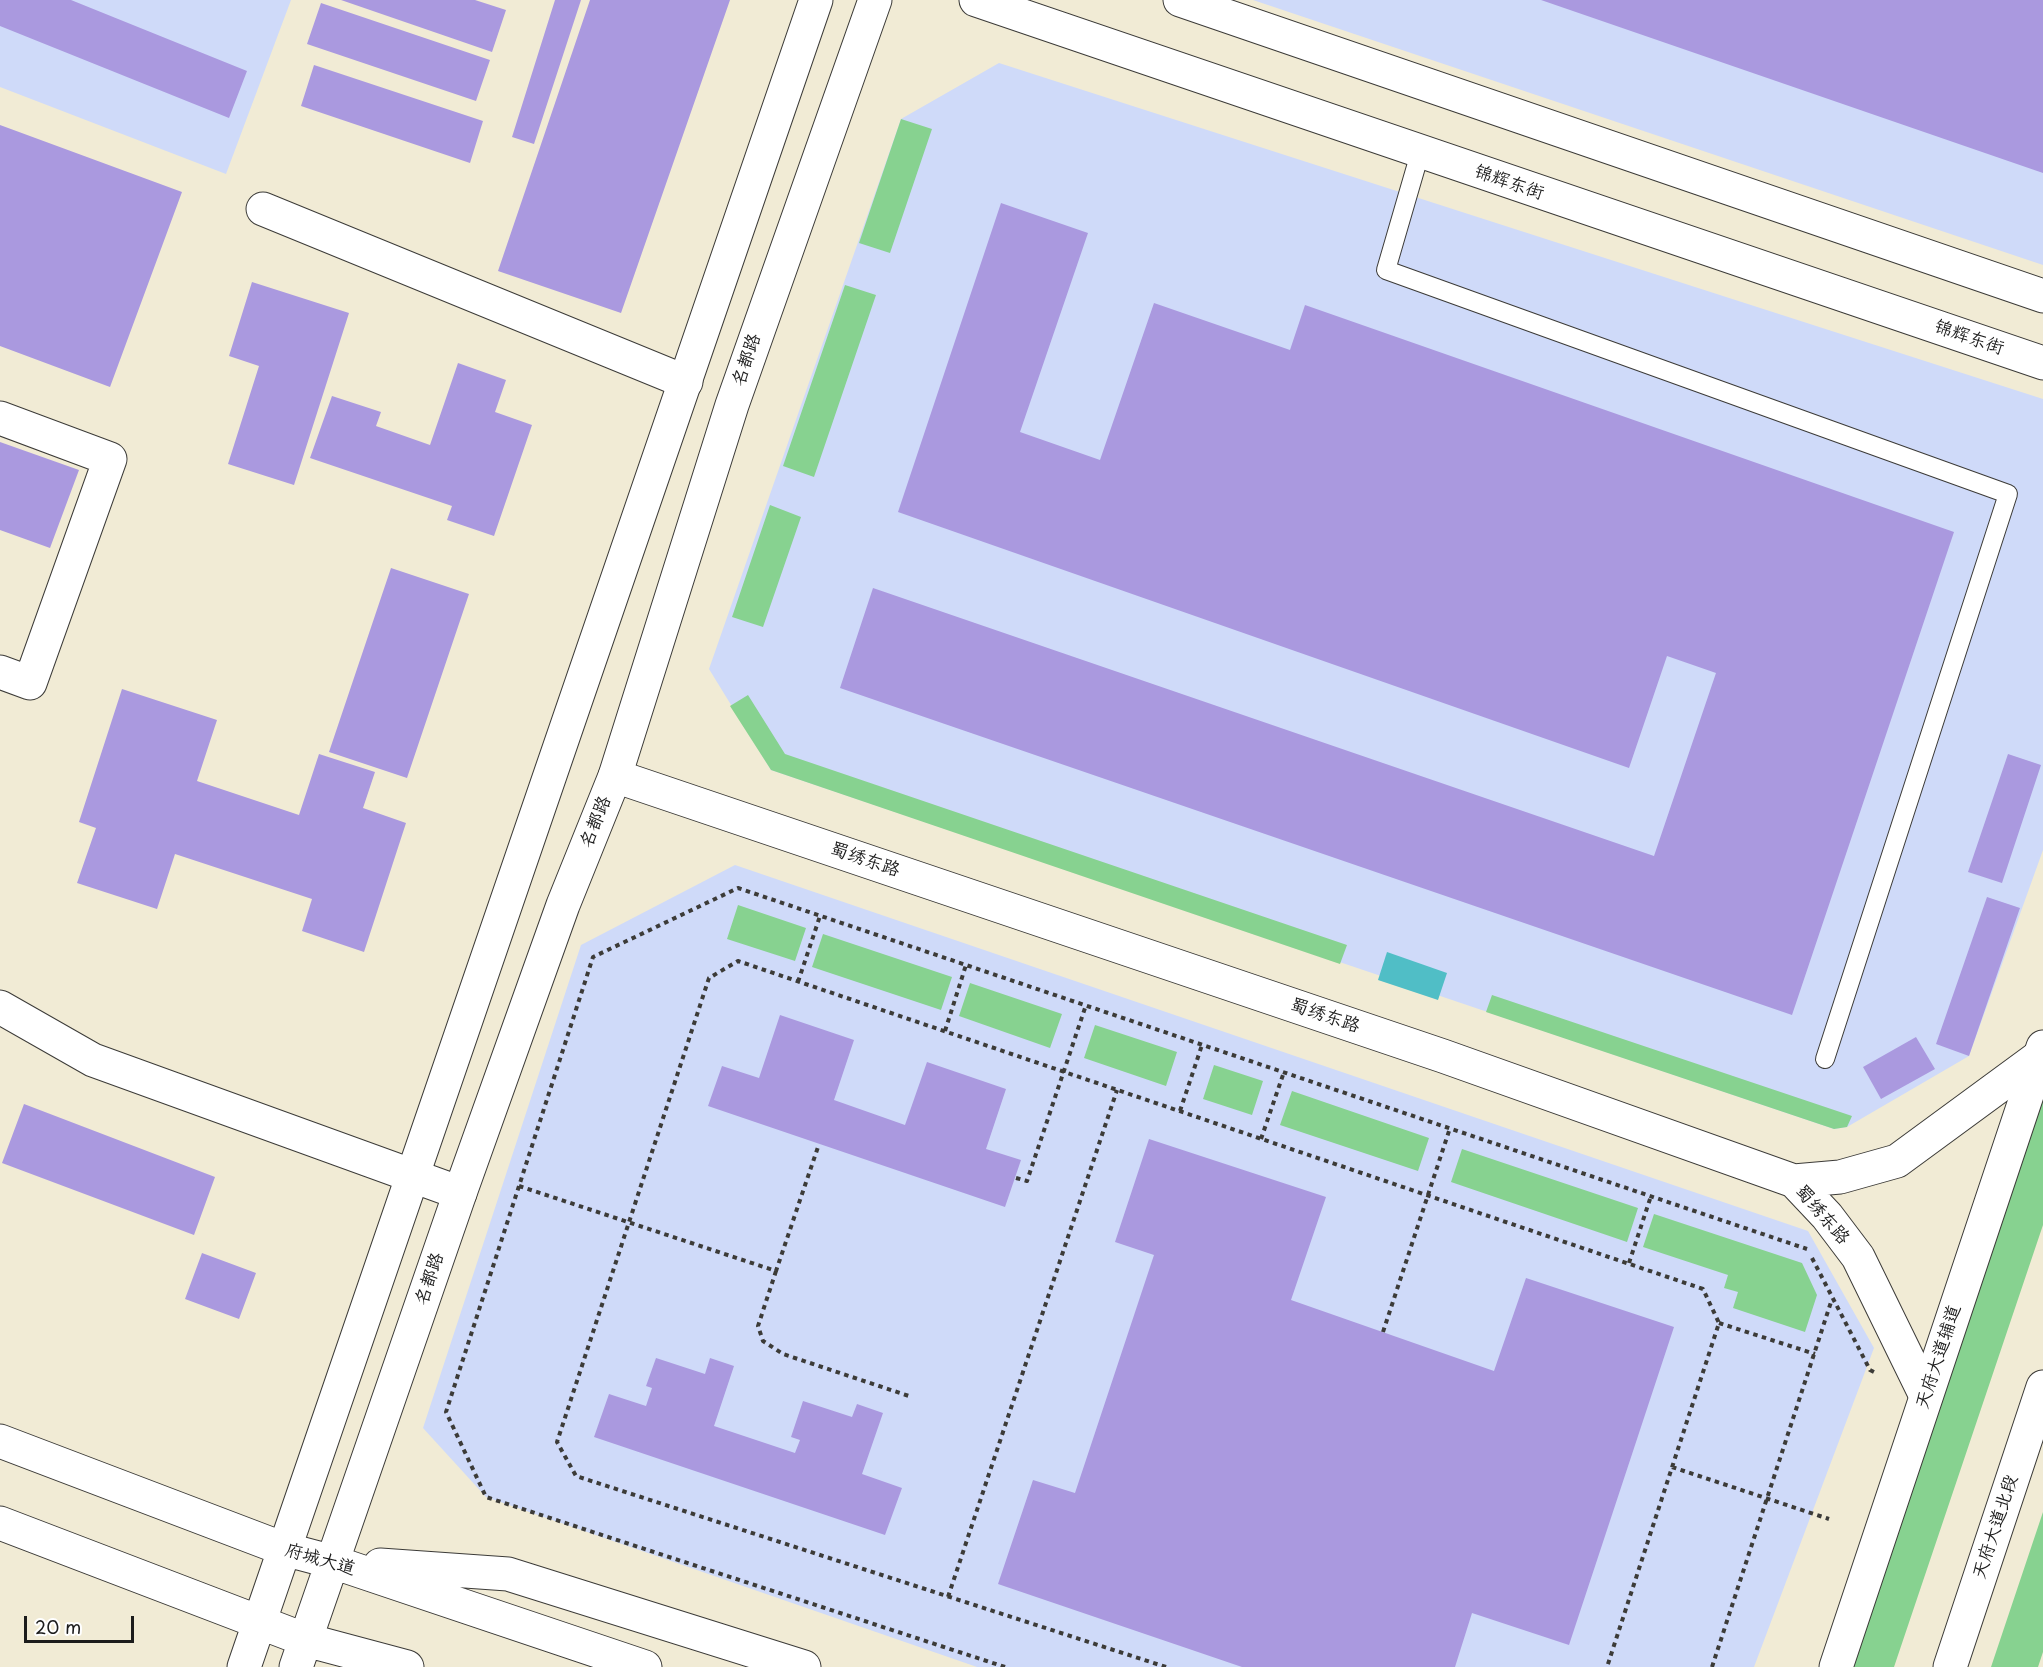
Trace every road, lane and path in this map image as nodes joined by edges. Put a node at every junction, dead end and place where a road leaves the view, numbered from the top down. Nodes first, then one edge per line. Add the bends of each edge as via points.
1 (816, 0) edge
2 (875, 0) edge
3 (976, 0) edge
4 (1180, 0) edge
5 (1420, 153) junction
6 (263, 208) dead end
7 (2043, 296) edge
8 (2043, 363) edge
9 (686, 382) junction
10 (0, 418) edge
11 (0, 672) edge
12 (615, 776) junction
13 (820, 916) junction
14 (966, 965) junction
15 (798, 982) junction
16 (1086, 1005) junction
17 (0, 1007) edge
18 (945, 1031) junction
19 (1202, 1044) junction
20 (2042, 1051) edge
21 (1825, 1059) dead end
22 (1063, 1072) junction
23 (1284, 1072) junction
24 (1117, 1090) junction
25 (1180, 1111) junction
26 (1450, 1128) junction
27 (1261, 1138) junction
28 (819, 1144) dead end
29 (412, 1176) junction
30 (1016, 1178) dead end
31 (1794, 1182) junction
32 (519, 1186) junction
33 (460, 1193) junction
34 (1428, 1196) junction
35 (1651, 1196) junction
36 (629, 1222) junction
37 (1629, 1263) junction
38 (776, 1271) junction
39 (1833, 1299) junction
40 (1719, 1323) junction
41 (1383, 1332) dead end
42 (1815, 1354) junction
43 (2043, 1388) edge
44 (909, 1396) dead end
45 (1926, 1396) junction
46 (0, 1442) edge
47 (1672, 1467) junction
48 (1767, 1498) junction
49 (1829, 1519) dead end
50 (0, 1523) edge
51 (284, 1549) junction
52 (333, 1562) junction
53 (948, 1597) junction
54 (260, 1623) junction
55 (301, 1653) edge
56 (244, 1667) edge
57 (361, 1667) edge
58 (407, 1667) edge
59 (645, 1667) edge
60 (804, 1667) edge
61 (1005, 1667) edge
62 (1166, 1667) edge
63 (1606, 1667) edge
64 (1712, 1667) edge
65 (1836, 1667) edge
66 (1950, 1667) edge

1 - 9 street
2 - 12 street, 名都路 via 732,405
3 - 5 street, 锦辉东街
4 - 7 street
5 - 8 street, 锦辉东街
5 - 21 lane via 1386,270 2008,494
6 - 9 street
9 - 29 street
10 - 11 street via 110,459 30,683
12 - 31 street, 蜀绣东路 via 1443,1056
12 - 33 street, 名都路 via 563,905
13 - 14 path
13 - 15 path
13 - 32 path via 738,888 594,957
14 - 16 path
14 - 18 path
15 - 18 path
15 - 36 path via 738,961 709,978
16 - 19 path
16 - 22 path
17 - 29 street via 93,1060
18 - 22 path
19 - 23 path
19 - 25 path
20 - 31 street via 1897,1161 1840,1177
20 - 45 street, 天府大道辅道
22 - 24 path
22 - 30 path via 1027,1181
23 - 26 path
23 - 27 path
24 - 25 path
24 - 53 path
25 - 27 path
26 - 34 path
26 - 35 path
27 - 34 path
28 - 38 path
29 - 33 street
29 - 51 street
31 - 45 street, 蜀绣东路 via 1827,1216 1858,1257
32 - 36 path
32 - 61 path via 446,1412 486,1497
33 - 52 street, 名都路
34 - 37 path
34 - 41 path
35 - 37 path
35 - 39 path via 1807,1248
36 - 38 path
36 - 53 path via 556,1442 576,1476
37 - 40 path via 1703,1288
38 - 44 path via 758,1326 763,1341 783,1354
39 - 42 path
39 - 45 path via 1870,1370
40 - 42 path
40 - 47 path
42 - 48 path
43 - 66 street, 天府大道北段
45 - 65 street, 天府大道辅道
46 - 51 street, 府城大道
47 - 48 path
47 - 63 path
48 - 49 path
48 - 64 path
50 - 54 street
51 - 52 street, 府城大道
51 - 54 street
52 - 55 street, 名都路
52 - 59 street, 府城大道
52 - 60 street via 508,1574
53 - 62 path
54 - 55 street
54 - 56 street
55 - 57 street
55 - 58 street

